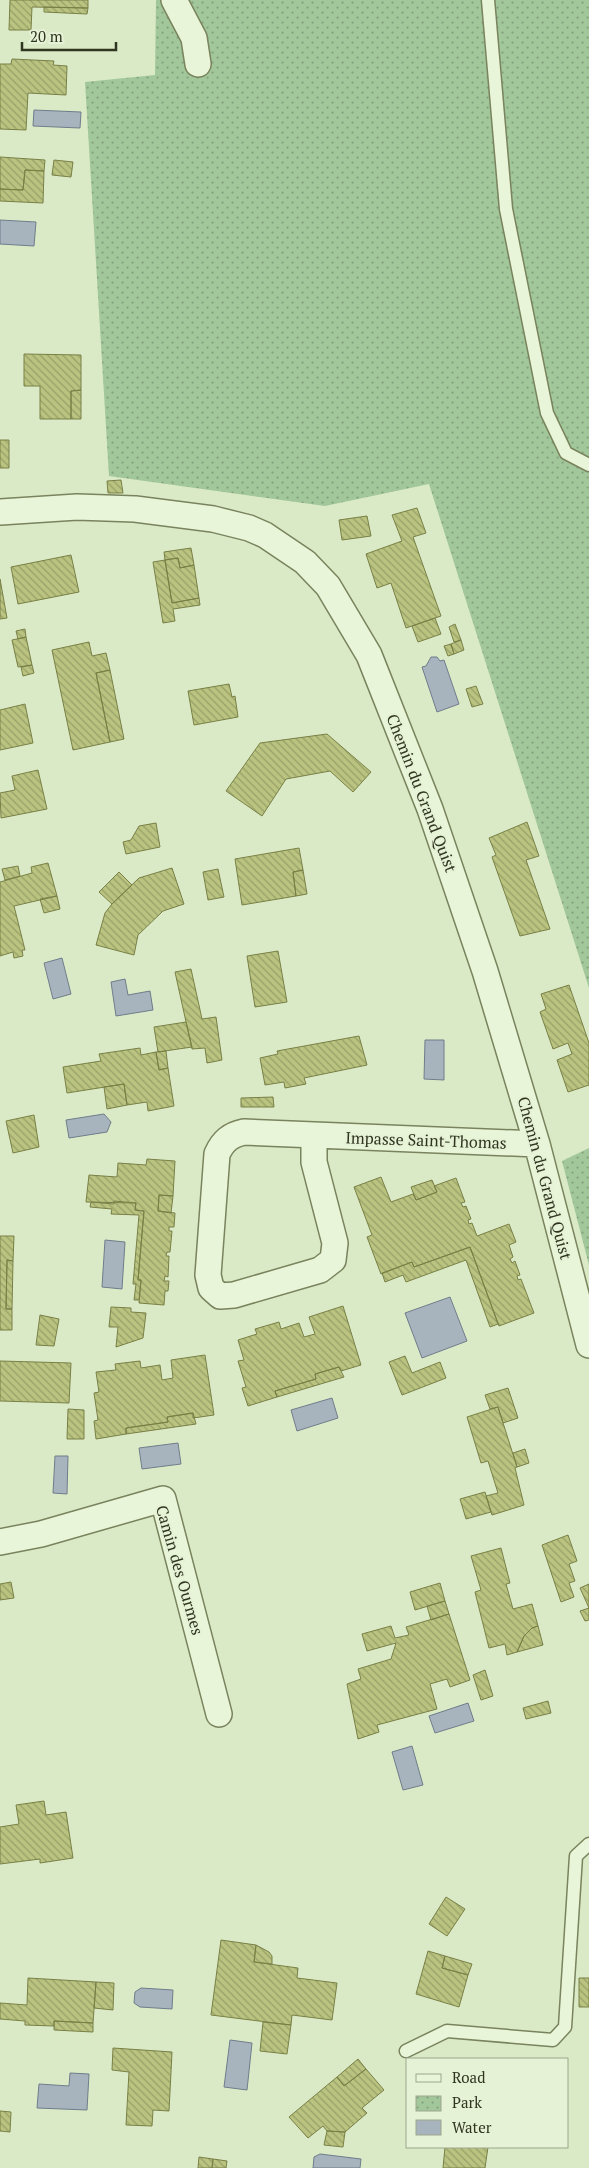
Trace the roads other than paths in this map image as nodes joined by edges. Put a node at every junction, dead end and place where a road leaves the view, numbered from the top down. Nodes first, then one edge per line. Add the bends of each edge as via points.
1 (174, 0) edge
2 (488, 0) edge
3 (198, 64) dead end
4 (589, 465) edge
5 (0, 512) edge
6 (314, 1135) junction
7 (538, 1144) junction
8 (589, 1345) edge
9 (0, 1542) edge
10 (219, 1714) dead end
11 (589, 1844) edge
12 (406, 2051) dead end

1 - 3 street via 194,38
2 - 4 lane via 506,209 547,413 566,452
5 - 7 street, Chemin du Grand Quist via 77,507 135,509 212,519 265,535 305,562 328,586 369,655 430,809 485,971
6 - 6 street, Impasse Saint-Thomas via 244,1132 227,1138 221,1145 217,1154 208,1275 211,1288 220,1296 234,1296 320,1270 333,1260 335,1243 314,1162
6 - 7 street, Impasse Saint-Thomas
7 - 8 street, Chemin du Grand Quist
9 - 10 street, Camin des Ourmes via 41,1534 163,1499
11 - 12 lane via 576,1856 565,2027 553,2040 447,2030

